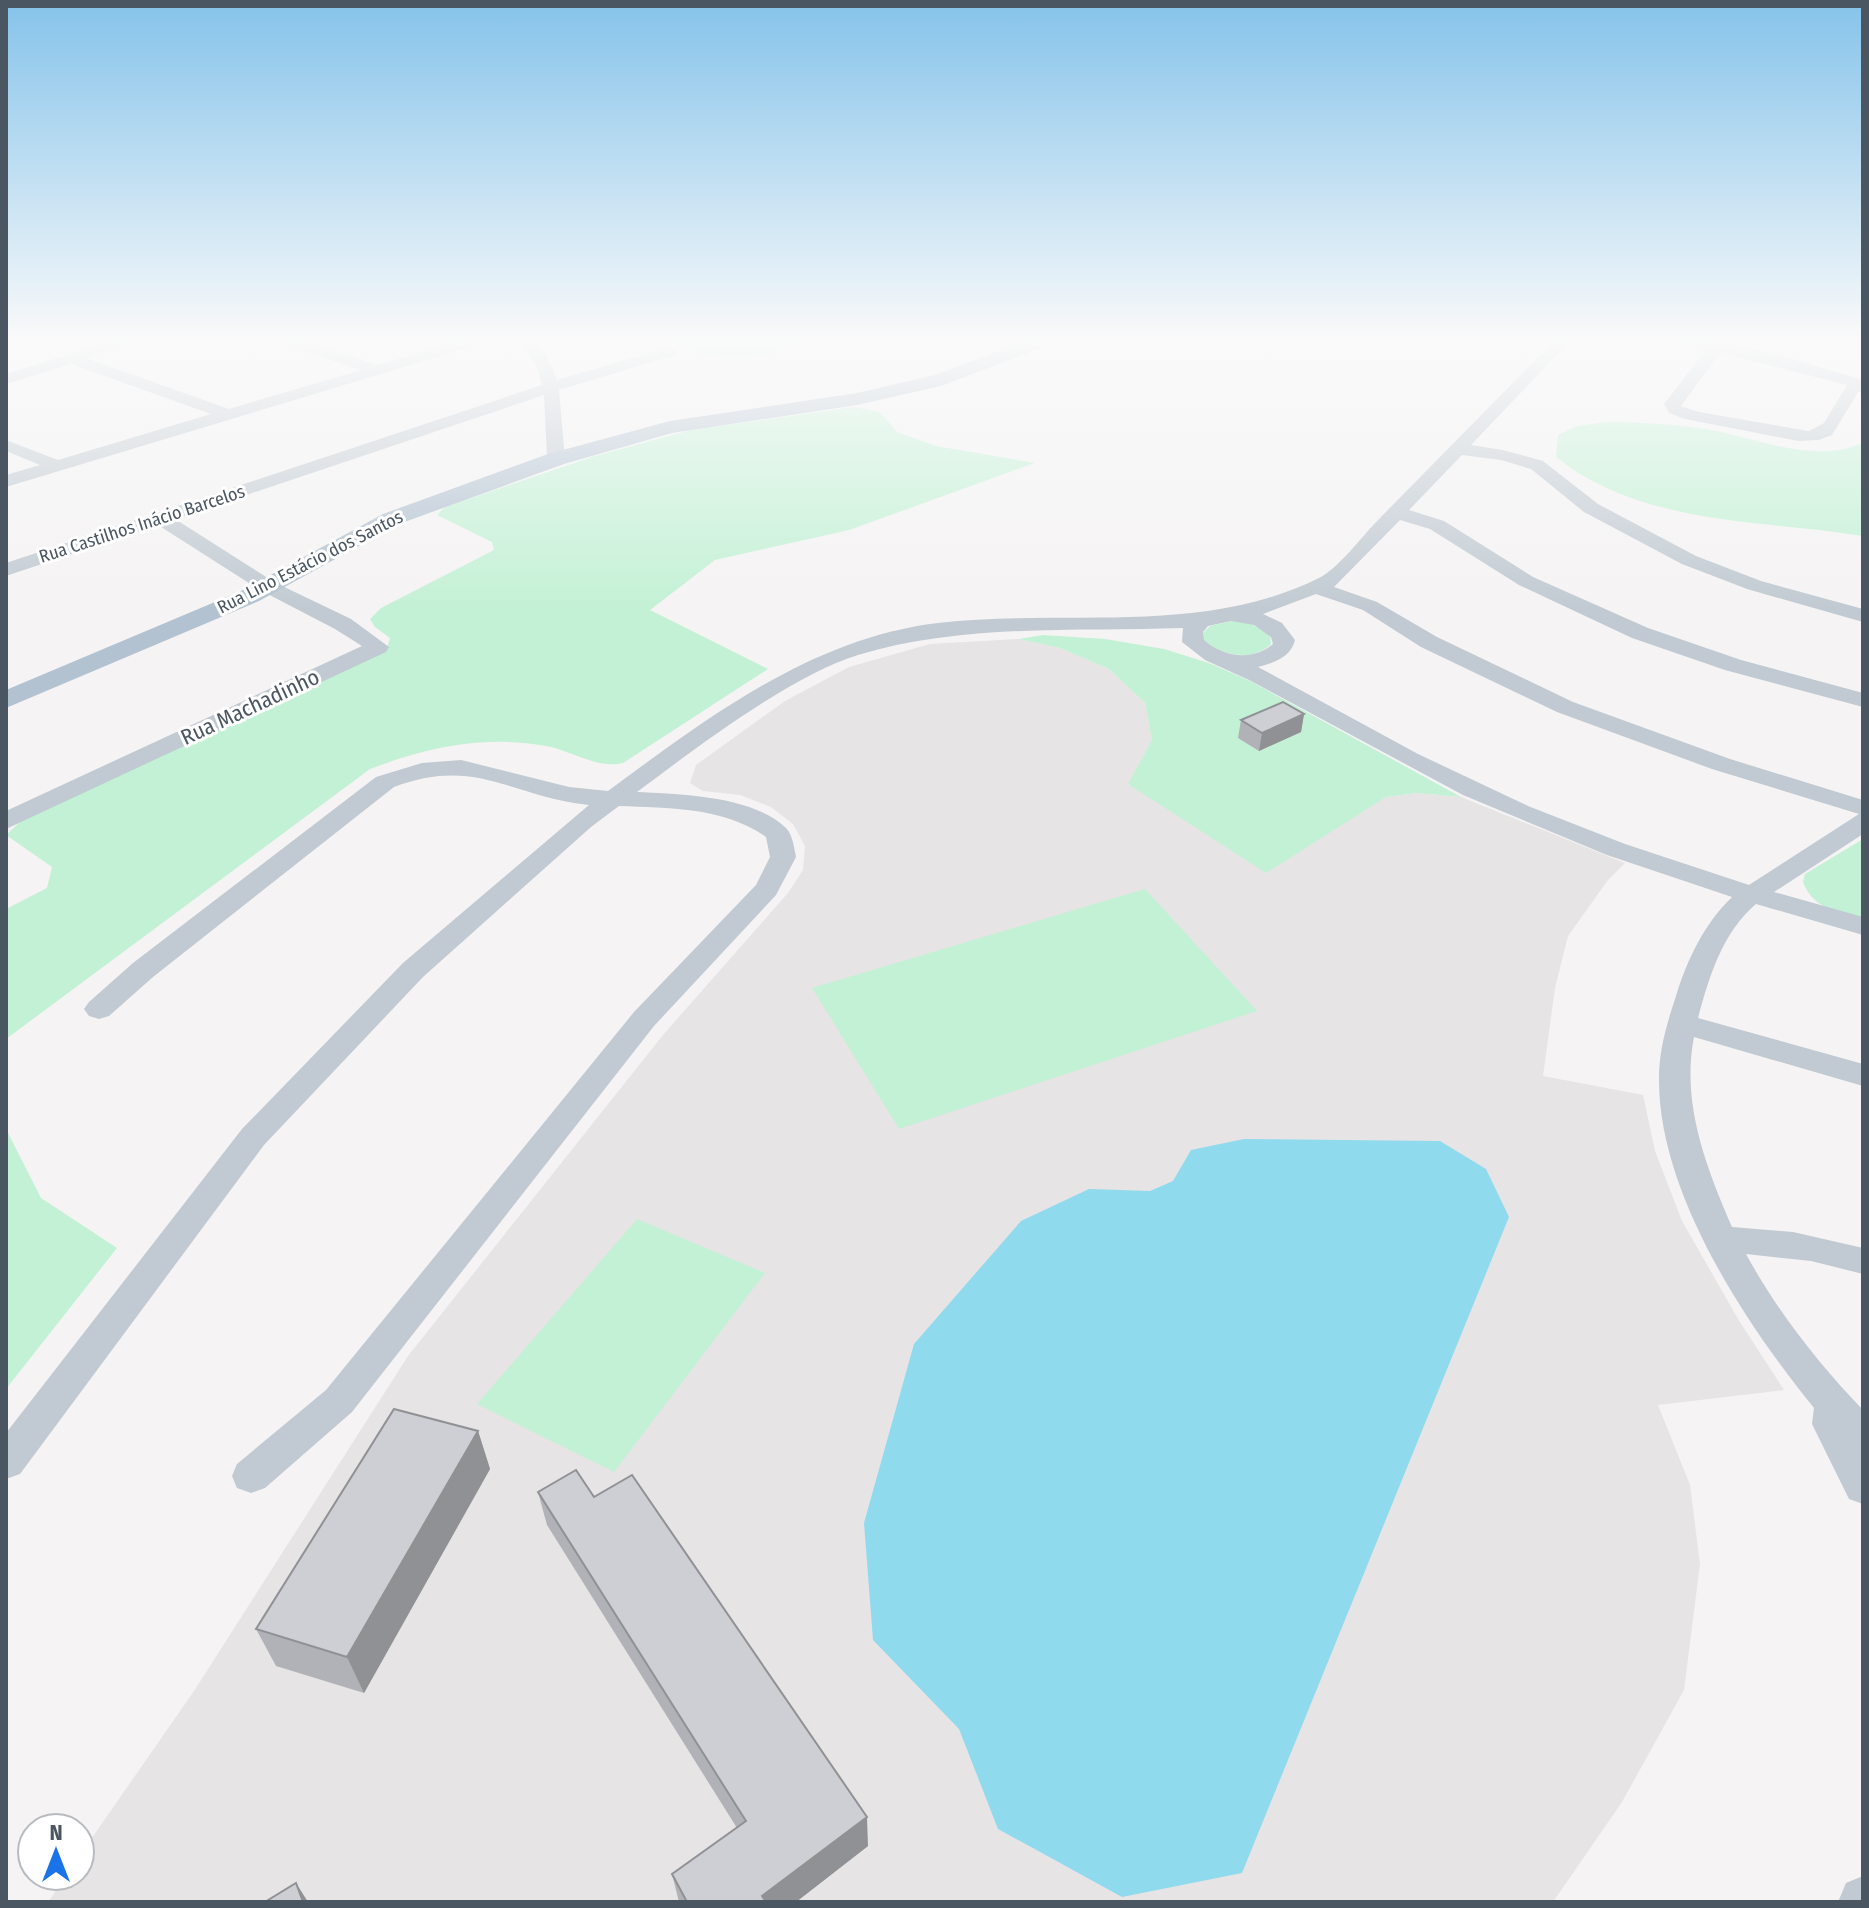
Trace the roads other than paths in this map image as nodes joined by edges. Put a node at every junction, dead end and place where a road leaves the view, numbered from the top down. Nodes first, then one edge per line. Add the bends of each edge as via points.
1 (175, 431) edge
2 (420, 431) edge
3 (554, 431) edge
4 (656, 431) edge
5 (1477, 431) edge
6 (1774, 431) edge
7 (1827, 431) edge
8 (6, 445) edge
9 (1460, 449) junction
10 (556, 459) junction
11 (57, 466) junction
12 (6, 481) edge
13 (1397, 513) junction
14 (160, 518) junction
15 (6, 570) edge
16 (267, 586) junction
17 (1324, 587) junction
18 (1837, 611) junction
19 (1231, 615) junction
20 (1863, 616) edge
21 (1201, 621) junction
22 (1090, 625) junction
23 (1863, 638) edge
24 (1280, 642) junction
25 (1215, 656) junction
26 (1303, 698) junction
27 (6, 700) edge
28 (1863, 700) edge
29 (612, 799) junction
30 (1863, 808) edge
31 (6, 821) edge
32 (1863, 821) edge
33 (1750, 896) junction
34 (1863, 926) edge
35 (99, 1009) dead end
36 (1681, 1023) junction
37 (1863, 1075) edge
38 (1722, 1240) junction
39 (1863, 1261) edge
40 (1833, 1405) junction
41 (1863, 1435) edge
42 (6, 1462) edge
43 (251, 1476) dead end
44 (1863, 1487) edge

1 - 11 street
2 - 14 street, Rua Castilhos Inácio Barcelos
3 - 10 street
4 - 10 main road, Rua Lino Estácio dos Santos
5 - 9 street
6 - 7 street via 1815,436
8 - 11 street
9 - 13 street
9 - 18 street via 1537,465 1591,508 1676,554
10 - 16 main road, Rua Lino Estácio dos Santos via 391,519
11 - 12 street
13 - 17 street
13 - 28 street via 1437,525 1526,581 1640,633
14 - 15 street, Rua Castilhos Inácio Barcelos
14 - 16 street
16 - 27 main road, Rua Lino Estácio dos Santos
16 - 31 street, Rua Machadinho via 378,647
17 - 19 street
17 - 24 street
17 - 30 street via 1565,707
18 - 20 street
18 - 23 street
19 - 21 street
19 - 24 street via 1255,619
21 - 22 street
21 - 25 street via 1191,636
22 - 25 street
22 - 29 street via 1018,623 935,630 848,651 780,683
24 - 25 street via 1250,661
24 - 26 street via 1286,668
25 - 26 street
26 - 33 street via 1351,729 1474,791 1589,840
29 - 35 street via 582,797 462,767 409,773 385,782
29 - 42 street via 413,970 253,1137
29 - 43 street via 725,807 749,814 780,839 785,855 780,872 644,1019 339,1401
32 - 33 street
33 - 34 street
33 - 36 street via 1702,956
36 - 37 street
36 - 38 street via 1674,1089 1689,1164
38 - 39 street via 1756,1240
38 - 40 street via 1767,1319
40 - 41 street
40 - 44 street via 1831,1424

